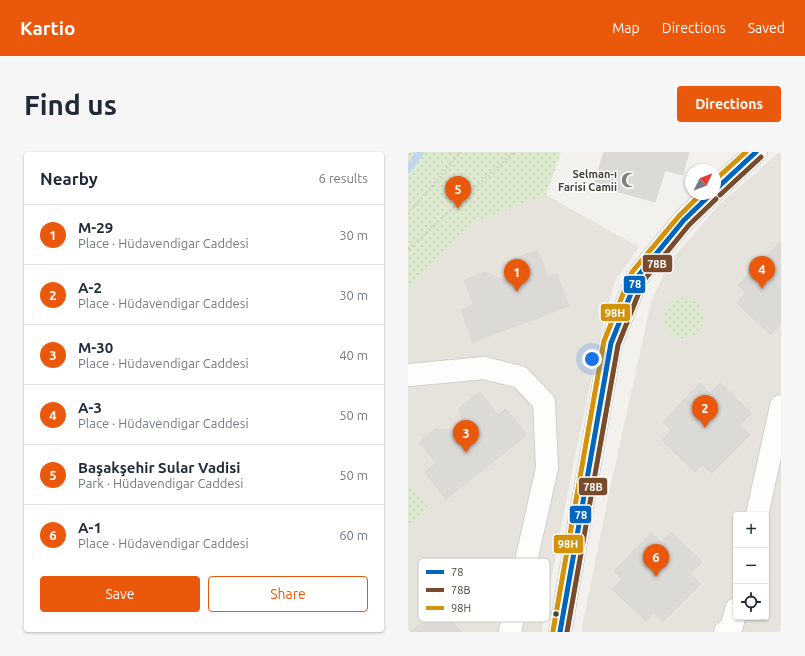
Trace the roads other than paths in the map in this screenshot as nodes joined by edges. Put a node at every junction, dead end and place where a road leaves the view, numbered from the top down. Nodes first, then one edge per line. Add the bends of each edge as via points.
1 (756, 152) edge
2 (721, 184) edge
3 (705, 200) edge
4 (410, 375) dead end
5 (781, 406) edge
6 (758, 512) edge
7 (527, 558) edge
8 (512, 622) edge
9 (510, 632) edge
10 (560, 632) edge

1 - 2 street
3 - 10 street via 684,220 638,276 611,343
4 - 7 street via 484,368 520,376 544,402 547,468
5 - 6 street
8 - 9 street

